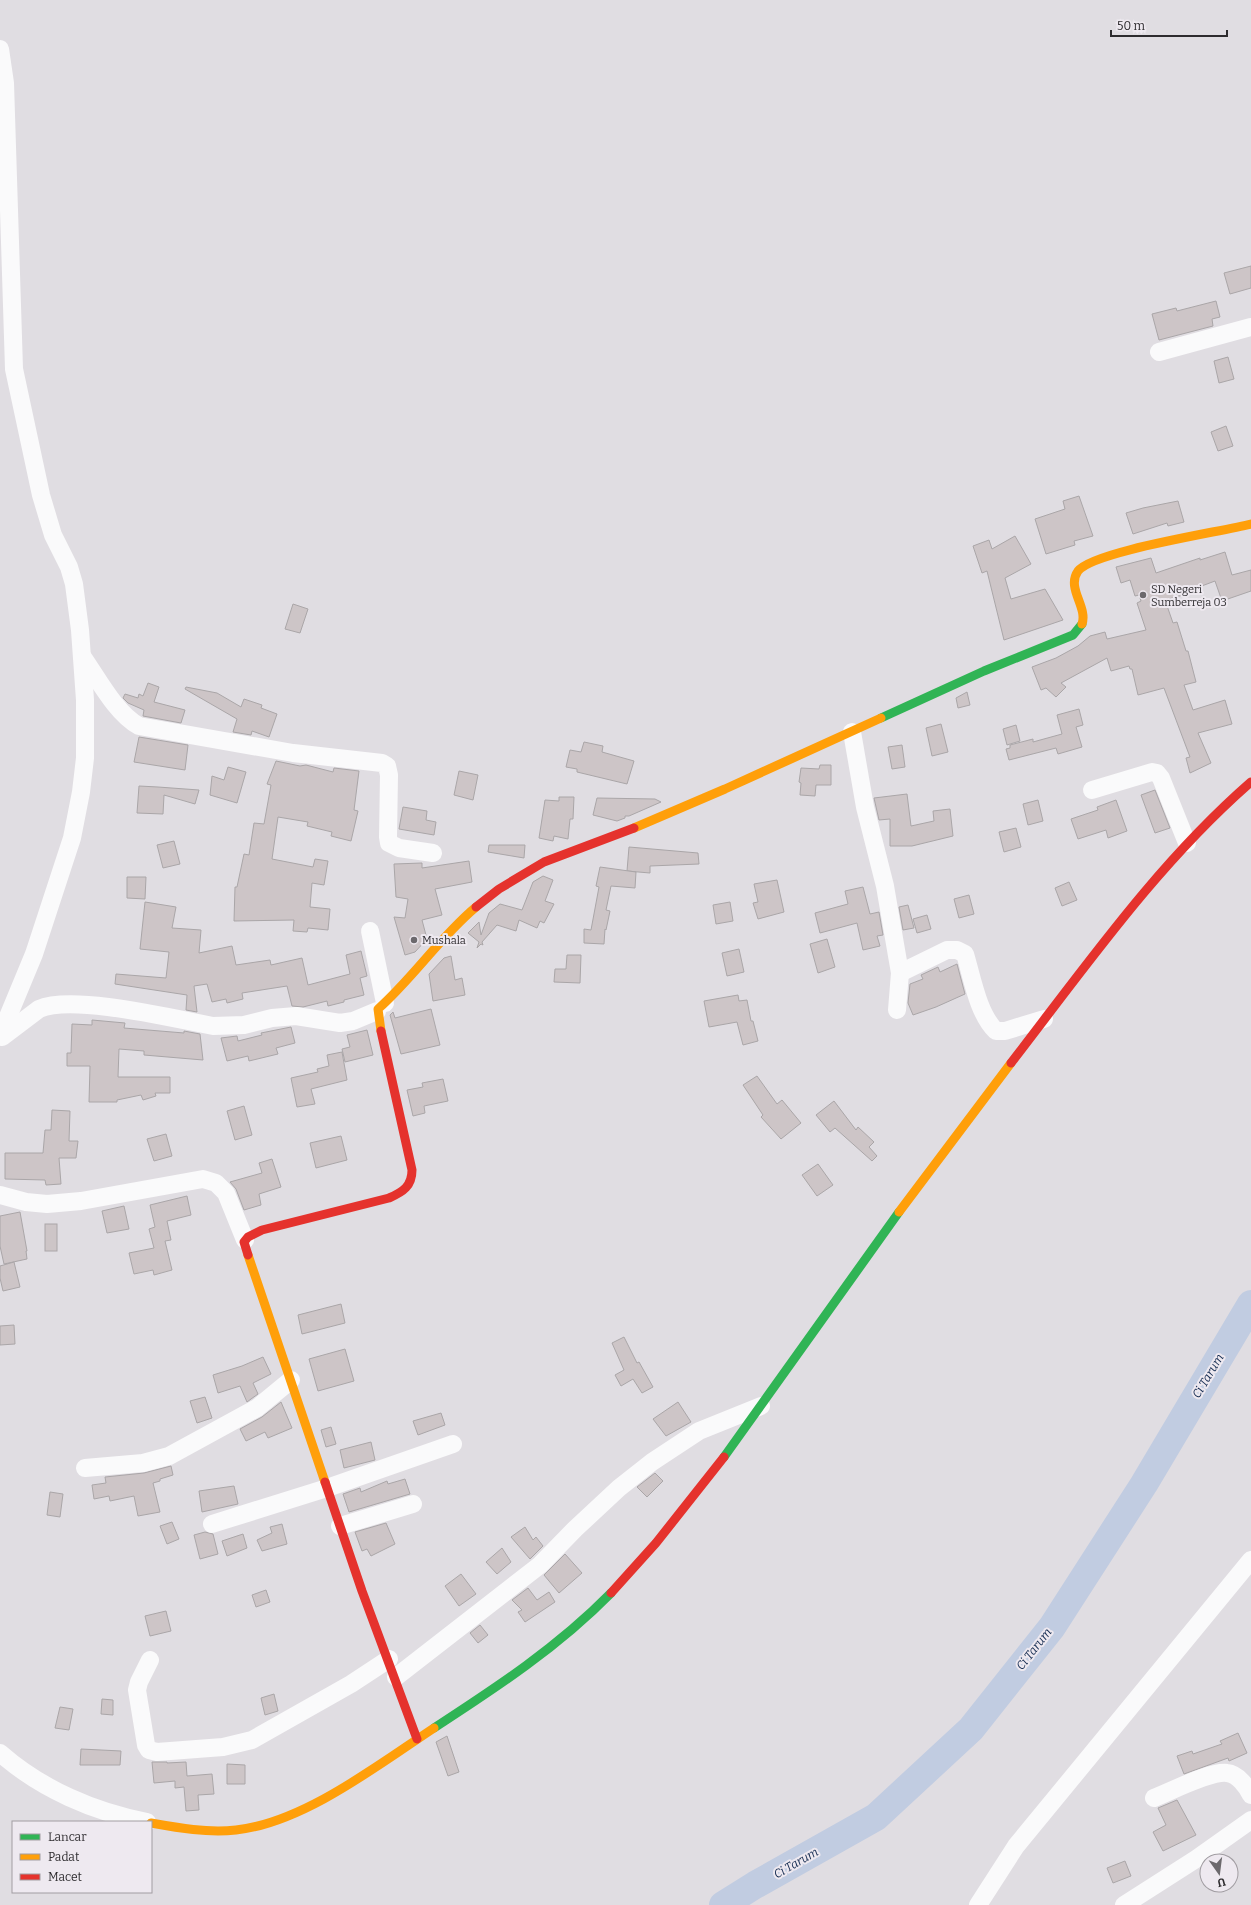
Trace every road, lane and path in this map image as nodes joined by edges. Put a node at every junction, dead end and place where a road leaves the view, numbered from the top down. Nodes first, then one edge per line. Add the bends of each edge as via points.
1 (0, 49) edge
2 (1251, 328) edge
3 (1159, 352) dead end
4 (1251, 524) edge
5 (82, 655) junction
6 (852, 732) junction
7 (1251, 782) edge
8 (1092, 790) dead end
9 (1187, 843) junction
10 (433, 853) dead end
11 (370, 931) dead end
12 (900, 973) junction
13 (381, 1007) junction
14 (898, 1010) dead end
15 (1044, 1019) junction
16 (0, 1036) edge
17 (0, 1040) edge
18 (0, 1195) edge
19 (245, 1240) junction
20 (291, 1380) junction
21 (761, 1406) junction
22 (453, 1444) dead end
23 (85, 1468) dead end
24 (327, 1488) junction
25 (413, 1504) dead end
26 (212, 1524) dead end
27 (340, 1526) junction
28 (1251, 1560) edge
29 (389, 1659) junction
30 (150, 1660) dead end
31 (396, 1677) junction
32 (417, 1739) junction
33 (0, 1753) edge
34 (1251, 1795) edge
35 (1154, 1798) dead end
36 (1251, 1820) edge
37 (143, 1821) edge
38 (152, 1823) edge
39 (978, 1905) edge
40 (1124, 1905) edge

1 - 5 street via 5,83 14,369 41,495 51,529 74,584
2 - 3 street
4 - 6 street via 1134,549 1081,566 1074,579 1084,617 1083,625 1073,635 984,671
5 - 10 street via 120,709 139,726 293,753 382,763 387,766 389,775 389,843 399,848
5 - 16 street via 85,758 72,838 34,954
6 - 12 street via 865,807 885,886
6 - 13 street via 697,801 525,872 474,909
7 - 9 street
8 - 9 street via 1152,772 1157,773
9 - 15 street
11 - 13 street
12 - 14 street
12 - 15 street via 947,950 957,950 965,954 981,1006 989,1024 996,1031 1005,1031
13 - 17 street via 353,1021 340,1022 296,1016 272,1018 244,1025 213,1026 124,1010 62,1004 39,1009
13 - 19 street via 412,1170 411,1183 407,1189 389,1198 262,1230
15 - 21 street via 913,1190
18 - 19 street via 47,1204 81,1202 175,1183 211,1180 226,1194
19 - 20 street via 246,1250
20 - 23 street via 257,1408 169,1456 143,1463
20 - 24 street
21 - 31 street via 699,1431 652,1462 619,1488 540,1564
21 - 32 street via 705,1483 653,1547 595,1610 541,1656
22 - 24 street
24 - 26 street
24 - 27 street
25 - 27 street
27 - 29 street
28 - 39 street via 1016,1846
29 - 30 street via 351,1684 252,1740 222,1747 157,1752 149,1750 146,1744 138,1690 139,1682
29 - 31 street
31 - 32 street
32 - 38 street via 326,1796 264,1825 234,1831 180,1828
33 - 37 street via 46,1786 78,1802 104,1812
34 - 35 street via 1236,1777 1228,1773 1216,1773
36 - 40 street

